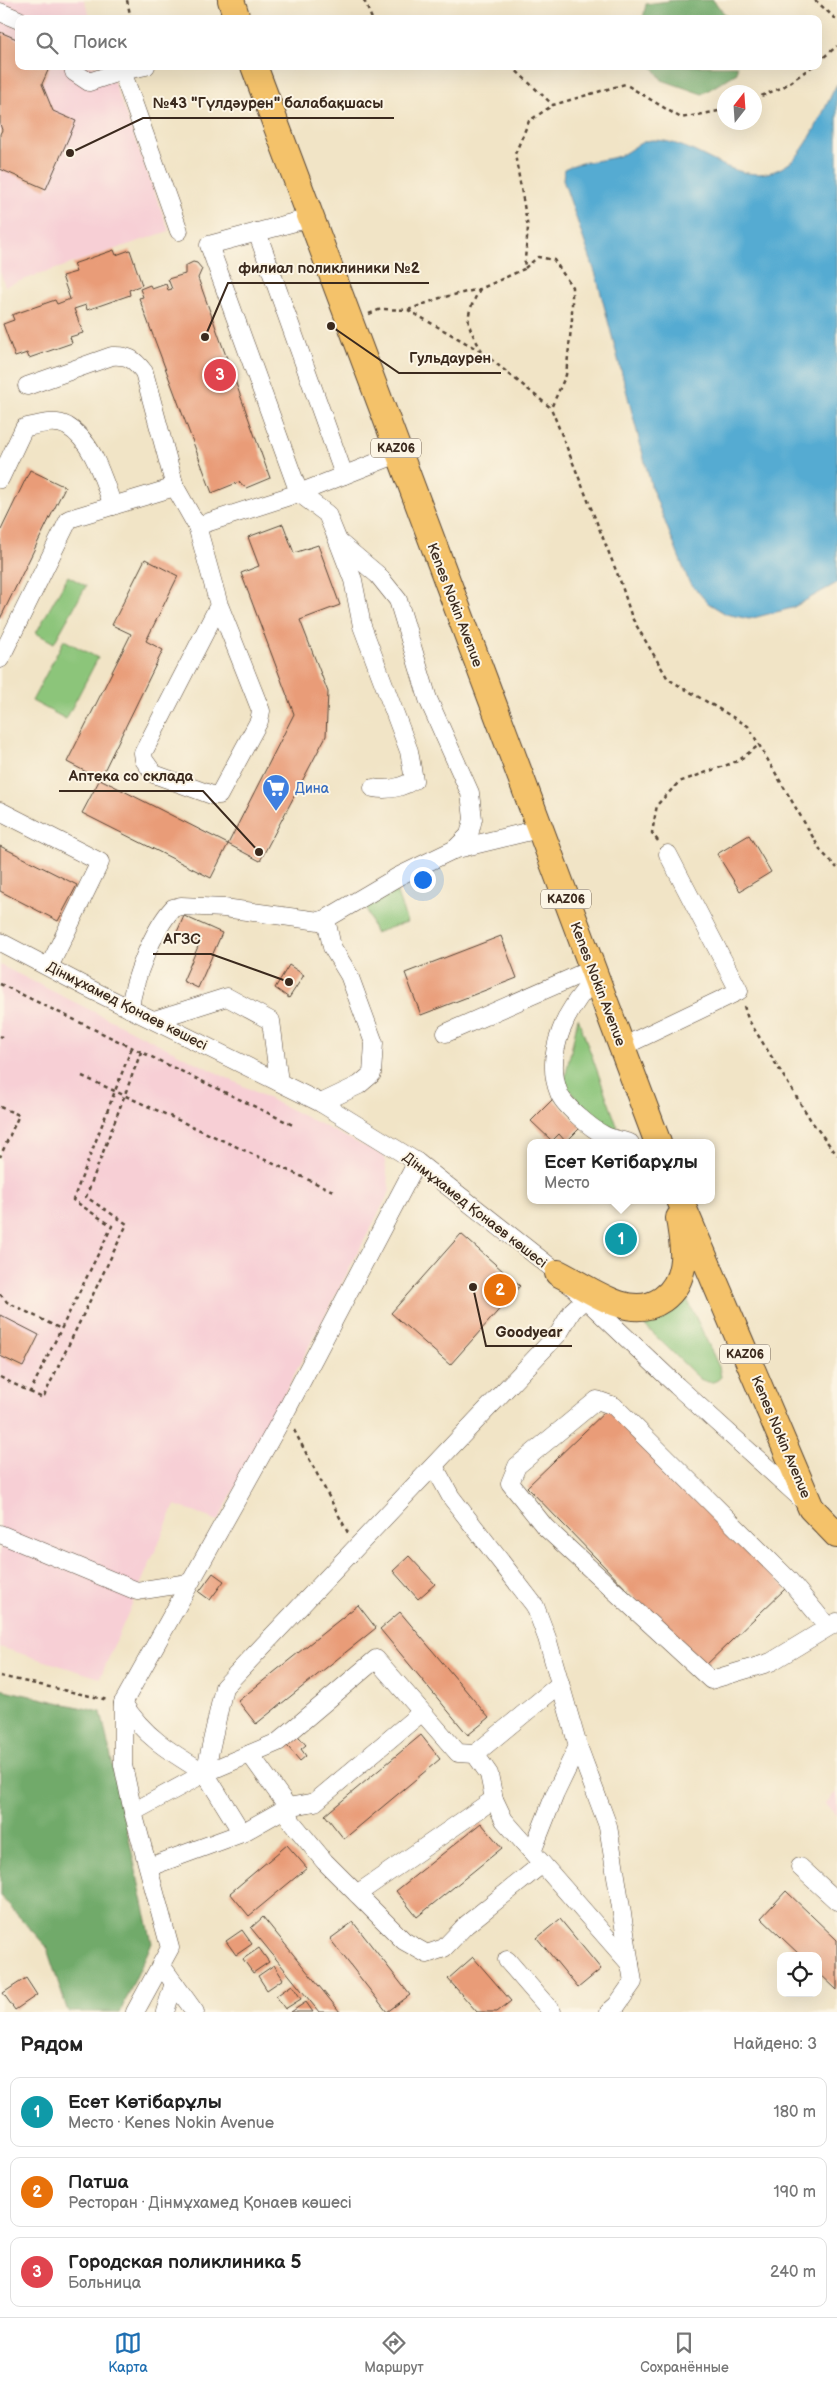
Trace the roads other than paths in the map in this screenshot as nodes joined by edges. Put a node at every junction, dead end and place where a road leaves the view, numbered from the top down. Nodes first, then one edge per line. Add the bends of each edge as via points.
1 (231, 0) edge
2 (0, 12) edge
3 (236, 15) edge
4 (15, 18) edge
5 (74, 70) edge
6 (127, 70) edge
7 (255, 70) edge
8 (122, 71) junction
9 (310, 218) junction
10 (179, 231) dead end
11 (257, 232) junction
12 (27, 386) dead end
13 (398, 454) junction
14 (344, 475) junction
15 (0, 479) edge
16 (176, 487) junction
17 (299, 493) junction
18 (113, 506) junction
19 (197, 526) junction
20 (338, 542) junction
21 (219, 605) junction
22 (0, 659) edge
23 (373, 788) dead end
24 (0, 811) edge
25 (540, 829) junction
26 (453, 850) junction
27 (668, 854) road end
28 (326, 919) junction
29 (0, 942) edge
30 (49, 967) junction
31 (594, 973) junction
32 (130, 1009) junction
33 (154, 1020) junction
34 (446, 1033) dead end
35 (622, 1047) junction
36 (279, 1082) junction
37 (321, 1103) junction
38 (615, 1139) edge
39 (656, 1139) edge
40 (417, 1162) junction
41 (679, 1204) edge
42 (681, 1204) edge
43 (558, 1273) junction
44 (585, 1299) junction
45 (434, 1466) junction
46 (811, 1508) junction
47 (0, 1534) edge
48 (837, 1536) edge
49 (188, 1583) junction
50 (832, 1624) edge
51 (560, 1684) junction
52 (123, 1703) junction
53 (422, 1712) junction
54 (578, 1746) junction
55 (250, 1754) junction
56 (475, 1754) junction
57 (205, 1773) junction
58 (494, 1799) junction
59 (288, 1807) junction
60 (133, 1812) junction
61 (242, 1834) junction
62 (537, 1858) junction
63 (150, 1867) junction
64 (800, 1867) dead end
65 (357, 1894) junction
66 (837, 1902) edge
67 (507, 1960) dead end
68 (630, 1964) junction
69 (161, 1965) junction
70 (174, 1983) junction
71 (135, 2012) edge
72 (165, 2012) edge
73 (195, 2012) edge
74 (552, 2012) edge
75 (609, 2012) edge

1 - 3 highway
2 - 4 street
5 - 8 street via 89,82
6 - 8 street
7 - 9 highway, Kenes Nokin Avenue / KАZ06
8 - 10 street
9 - 11 street
9 - 13 highway, Kenes Nokin Avenue / KАZ06
11 - 14 street
11 - 17 street via 209,245
12 - 16 street via 112,356 125,355 135,360 144,372
13 - 14 street
13 - 25 highway, Kenes Nokin Avenue / KАZ06
14 - 17 street
15 - 18 street via 24,428 46,423 66,425 82,439 95,461
16 - 18 street
16 - 19 street
17 - 19 street
17 - 20 street via 327,514
18 - 22 street via 69,519
19 - 21 street
20 - 23 street via 353,580 362,626 409,751 414,780 405,786 384,790
20 - 26 street via 378,576 398,600 428,699 470,793 472,819 469,835
21 - 21 street via 261,711 219,795 212,795 154,774 143,753
24 - 30 street via 100,862
25 - 26 street
25 - 31 highway, Kenes Nokin Avenue / KАZ06
26 - 28 street via 398,876
27 - 35 street via 739,991
28 - 32 street via 224,908 173,908 154,938 132,995
28 - 37 street via 332,947 349,975 374,1043 372,1074 359,1085
29 - 30 street, Дінмұхамед Қонаев көшесі
30 - 32 street, Дінмұхамед Қонаев көшесі
31 - 34 street
31 - 35 highway, Kenes Nokin Avenue / KАZ06
31 - 38 street via 567,1015 557,1042 554,1074 559,1095 604,1136
32 - 33 street, Дінмұхамед Қонаев көшесі
33 - 36 street, Дінмұхамед Қонаев көшесі
33 - 36 street via 227,997 271,1021
35 - 39 highway, Kenes Nokin Avenue / KАZ06
36 - 37 street, Дінмұхамед Қонаев көшесі
37 - 40 street, Дінмұхамед Қонаев көшесі
40 - 43 street, Дінмұхамед Қонаев көшесі
40 - 49 street via 285,1413
41 - 43 highway via 682,1269 676,1287 658,1304 642,1307 620,1304
42 - 46 highway, Kenes Nokin Avenue / KАZ06
43 - 44 street, Дінмұхамед Қонаев көшесі
44 - 45 street via 572,1311 558,1333
44 - 46 street, Дінмұхамед Қонаев көшесі
45 - 51 street via 451,1498 535,1606
45 - 57 street via 224,1687
46 - 48 highway, Дінмұхамед Қонаев көшесі / KАZ06
47 - 49 street via 137,1591
49 - 52 street
50 - 50 street via 614,1406 597,1400 517,1466 510,1483 545,1527 711,1680 771,1662
51 - 54 street
51 - 56 street
52 - 57 street via 132,1718 158,1745
52 - 60 street via 123,1765
53 - 55 street via 376,1658 278,1742
53 - 56 street via 458,1753
53 - 59 street via 315,1802
54 - 62 street via 555,1794
54 - 68 street via 608,1826
55 - 57 street
55 - 59 street
56 - 58 street via 489,1774
57 - 60 street
57 - 61 street
58 - 62 street via 504,1820
58 - 65 street
59 - 61 street
59 - 65 street via 291,1821
60 - 63 street
61 - 63 street
62 - 65 street via 444,1948 427,1954 404,1941
62 - 68 street
63 - 69 street via 170,1948
64 - 66 street
67 - 74 street
68 - 75 street via 634,1982
69 - 70 street
69 - 71 street
70 - 72 street
70 - 73 street

